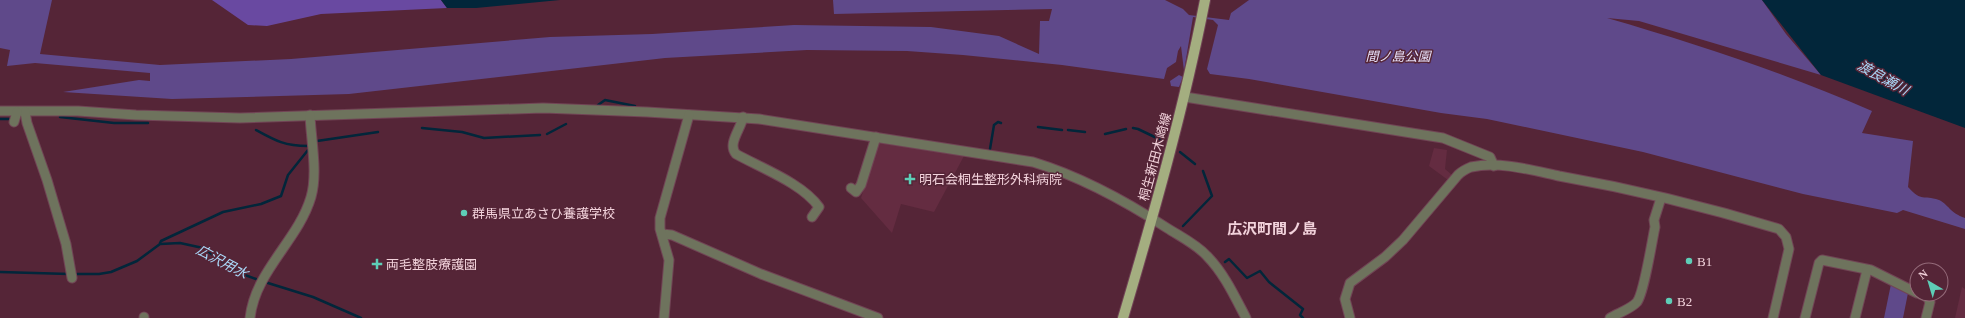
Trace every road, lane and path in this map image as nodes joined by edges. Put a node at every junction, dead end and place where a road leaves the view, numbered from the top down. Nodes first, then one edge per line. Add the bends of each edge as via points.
1 (1205, 0) edge
2 (1185, 97) junction
3 (0, 111) edge
4 (21, 112) junction
5 (310, 115) junction
6 (689, 115) junction
7 (743, 117) junction
8 (14, 122) dead end
9 (876, 137) junction
10 (1494, 166) junction
11 (851, 188) dead end
12 (1661, 198) junction
13 (812, 217) dead end
14 (1152, 219) junction
15 (662, 234) junction
16 (1867, 270) junction
17 (72, 278) dead end
18 (1909, 289) edge
19 (1930, 302) edge
20 (250, 318) edge
21 (664, 318) edge
22 (878, 318) edge
23 (1123, 318) edge
24 (1246, 318) edge
25 (1350, 318) edge
26 (1610, 318) edge
27 (1772, 318) edge
28 (1805, 318) edge
29 (1855, 318) edge
30 (1926, 318) edge

1 - 2 main road, 桐生新田木崎線
2 - 10 street via 1443,138 1490,157
2 - 14 main road, 桐生新田木崎線
3 - 4 street
4 - 5 street via 78,111 240,118
4 - 8 street
4 - 17 street via 47,180 66,244
5 - 6 street via 543,108
5 - 20 street via 314,171 311,197 300,222 258,286 252,301
6 - 7 street
6 - 15 street via 660,218
7 - 9 street
7 - 13 street via 732,147 733,151 806,194 819,207
9 - 11 street via 861,185 856,192
9 - 14 street via 1033,162 1057,169
10 - 12 street via 1592,182
10 - 25 street via 1464,170 1385,257 1350,283 1345,299
12 - 26 street via 1638,299 1635,304
12 - 27 street via 1766,225 1783,232 1789,249
14 - 23 main road, 桐生新田木崎線
14 - 24 street via 1207,255 1221,273
15 - 21 street via 669,260
15 - 22 street via 672,235 762,274
16 - 18 street
16 - 28 street via 1820,261
16 - 29 street
19 - 30 street

